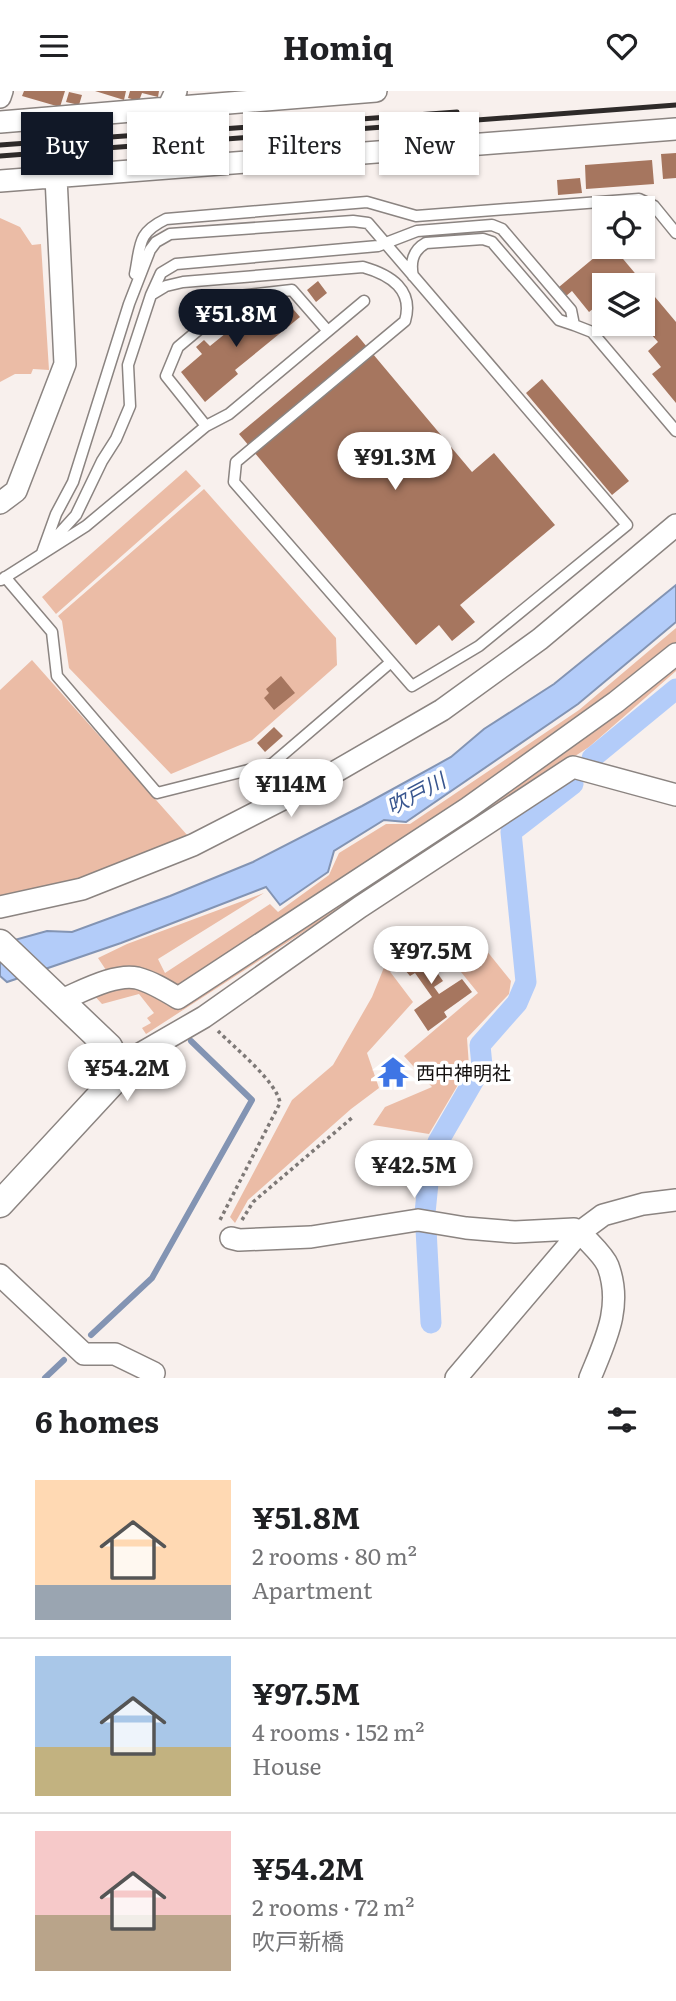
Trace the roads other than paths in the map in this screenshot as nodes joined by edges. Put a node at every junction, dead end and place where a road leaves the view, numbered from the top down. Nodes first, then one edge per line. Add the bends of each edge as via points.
1 (2, 91) edge
2 (376, 91) edge
3 (0, 97) edge
4 (172, 99) edge
5 (0, 122) edge
6 (676, 129) edge
7 (56, 177) junction
8 (0, 181) edge
9 (676, 233) edge
10 (385, 243) junction
11 (414, 277) junction
12 (151, 295) junction
13 (365, 300) dead end
14 (129, 304) junction
15 (574, 325) junction
16 (327, 330) junction
17 (206, 426) junction
18 (676, 431) edge
19 (0, 503) edge
20 (676, 525) edge
21 (42, 552) junction
22 (3, 579) edge
23 (676, 654) edge
24 (391, 662) junction
25 (676, 795) edge
26 (0, 907) edge
27 (0, 943) edge
28 (57, 996) junction
29 (119, 1066) junction
30 (676, 1200) edge
31 (0, 1204) edge
32 (580, 1232) junction
33 (232, 1237) road end
34 (0, 1275) edge
35 (152, 1378) edge
36 (456, 1378) edge
37 (590, 1378) edge

1 - 3 street
2 - 4 street
4 - 5 street
6 - 7 street
7 - 8 street
7 - 19 street via 65,364 16,491
9 - 14 lane via 654,206 639,199 416,216 367,202 166,219 149,227 143,237
10 - 11 lane
10 - 12 lane via 176,264 161,273
10 - 14 lane via 369,223 353,221 170,235 150,250
10 - 15 lane via 417,231 492,225 502,229 571,310
11 - 15 lane via 416,250 426,243 484,239 492,242 559,320
11 - 24 lane via 627,525 479,646 412,686
12 - 21 lane via 128,365 130,406 76,515
12 - 24 lane via 183,282 363,267 382,272 405,293 409,307 405,321 236,462 234,482
13 - 16 lane
14 - 21 lane via 73,482
15 - 18 lane via 592,332
16 - 17 lane via 229,414
16 - 17 lane via 292,290 239,296 177,347 166,376
17 - 21 lane via 86,526
20 - 26 street via 540,639 442,709 328,775 194,845 82,890
21 - 22 lane
22 - 24 lane via 52,632 57,676 157,793 272,764
23 - 28 street via 468,808 178,998 134,977
25 - 29 street via 573,767 360,907 204,1017
27 - 28 street
28 - 29 street via 110,1047
29 - 31 street via 111,1084
30 - 32 street via 603,1215
32 - 33 street via 466,1229 418,1220 311,1237
32 - 36 street
32 - 37 street via 607,1264 614,1300 612,1321
34 - 35 street via 84,1354 115,1354 154,1373

